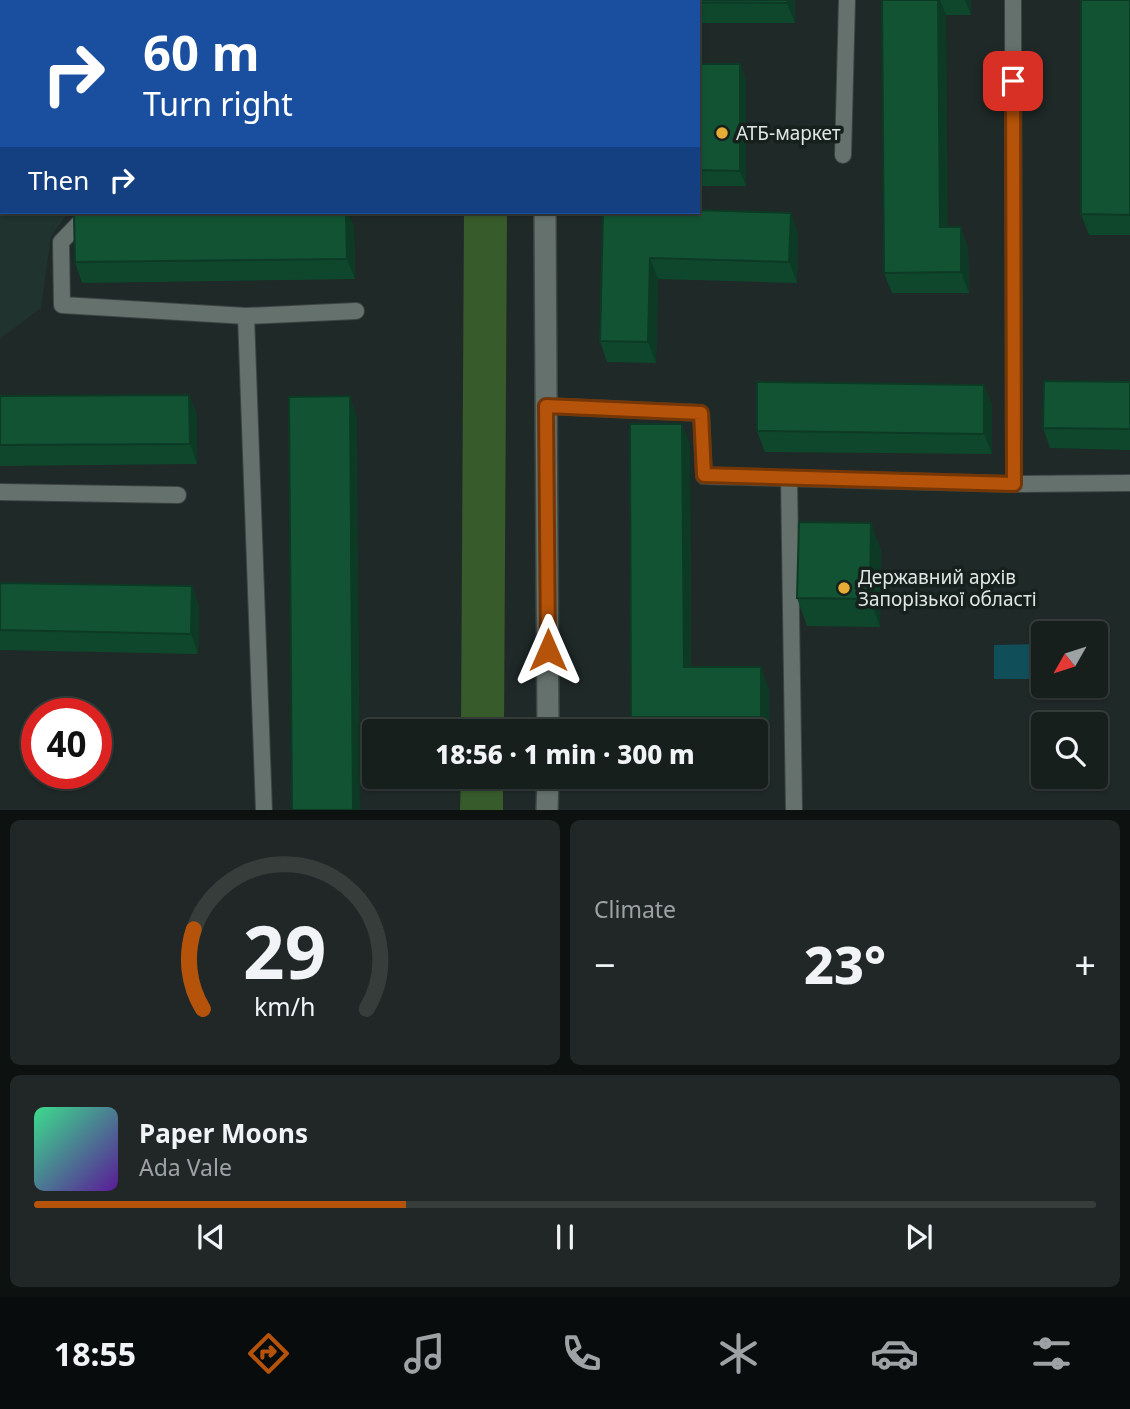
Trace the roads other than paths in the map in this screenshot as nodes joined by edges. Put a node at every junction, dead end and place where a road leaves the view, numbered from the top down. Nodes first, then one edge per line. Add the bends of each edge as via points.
1 (846, 0) edge
2 (1013, 0) edge
3 (844, 155) dead end
4 (88, 214) edge
5 (545, 214) edge
6 (356, 311) dead end
7 (246, 316) junction
8 (546, 406) junction
9 (789, 478) junction
10 (1130, 483) edge
11 (1014, 484) junction
12 (0, 492) edge
13 (178, 495) dead end
14 (548, 719) edge
15 (548, 789) edge
16 (264, 810) edge
17 (547, 810) edge
18 (794, 810) edge

1 - 3 lane
2 - 11 lane
4 - 7 lane via 61,242 62,305
5 - 8 street
6 - 7 lane
7 - 16 lane
8 - 9 lane via 701,413 704,475
8 - 14 street
9 - 11 lane
9 - 18 lane
10 - 11 lane
12 - 13 lane
15 - 17 street

